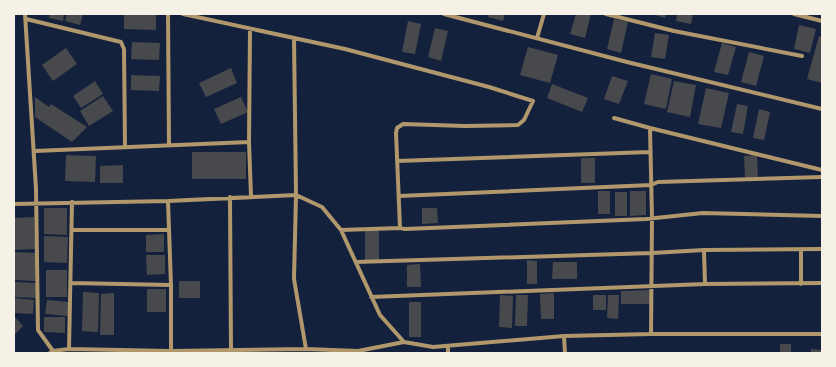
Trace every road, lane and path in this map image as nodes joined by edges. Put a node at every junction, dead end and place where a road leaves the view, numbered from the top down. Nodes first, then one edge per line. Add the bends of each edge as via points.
1 (25, 14) edge
2 (168, 14) edge
3 (183, 14) edge
4 (444, 14) edge
5 (544, 14) edge
6 (606, 14) edge
7 (794, 14) edge
8 (26, 19) junction
9 (822, 21) edge
10 (250, 29) junction
11 (294, 38) junction
12 (537, 38) junction
13 (802, 56) dead end
14 (822, 109) edge
15 (614, 118) dead end
16 (650, 128) junction
17 (249, 142) junction
18 (169, 145) junction
19 (125, 147) junction
20 (35, 151) junction
21 (650, 152) junction
22 (397, 161) junction
23 (822, 170) edge
24 (822, 177) edge
25 (651, 185) junction
26 (296, 195) junction
27 (251, 196) junction
28 (398, 196) junction
29 (230, 197) junction
30 (72, 202) junction
31 (168, 202) junction
32 (14, 204) edge
33 (36, 204) junction
34 (822, 216) edge
35 (652, 218) junction
36 (400, 228) junction
37 (72, 230) junction
38 (169, 230) junction
39 (341, 230) junction
40 (801, 249) junction
41 (822, 249) edge
42 (704, 250) junction
43 (652, 253) junction
44 (356, 262) junction
45 (71, 283) junction
46 (822, 283) edge
47 (705, 284) junction
48 (801, 284) junction
49 (171, 285) junction
50 (652, 286) junction
51 (371, 297) junction
52 (651, 334) junction
53 (822, 334) edge
54 (564, 336) junction
55 (404, 342) junction
56 (448, 346) junction
57 (70, 349) junction
58 (306, 349) junction
59 (171, 351) junction
60 (231, 351) junction
61 (52, 352) edge
62 (110, 352) edge
63 (448, 353) edge
64 (565, 353) edge

1 - 8 street
2 - 18 street
3 - 10 street
4 - 12 street
5 - 12 street
6 - 13 street via 674,31
7 - 9 street
8 - 19 street via 121,42 124,49
8 - 20 street
10 - 11 street
10 - 17 street
11 - 22 street via 381,58 533,101 524,120 518,125 403,124 397,128 396,133
11 - 26 street
12 - 14 street
15 - 16 street
16 - 21 street
16 - 23 street
17 - 18 street
17 - 27 street
18 - 19 street
19 - 20 street
20 - 33 street
21 - 22 street
21 - 25 street
22 - 28 street
24 - 25 street via 658,182
25 - 28 street
25 - 35 street
26 - 27 street
26 - 39 street via 322,207
26 - 58 street via 294,279
27 - 29 street
28 - 36 street
29 - 31 street
29 - 60 street
30 - 31 street
30 - 33 street
30 - 37 street
31 - 38 street
32 - 33 street
33 - 61 street via 38,330
34 - 35 street via 703,213
35 - 36 street
35 - 43 street
36 - 39 street
37 - 38 street
37 - 45 street
38 - 49 street
39 - 44 street
40 - 41 street
40 - 42 street
40 - 48 street
42 - 43 street
42 - 47 street
43 - 44 street
43 - 50 street
44 - 51 street
45 - 49 street
45 - 57 street
46 - 48 street
47 - 48 street
47 - 50 street
49 - 59 street
50 - 51 street
50 - 52 street
51 - 55 street via 380,315
52 - 53 street
52 - 54 street
54 - 56 street
54 - 64 street
55 - 56 street via 433,347
55 - 58 street via 358,351
56 - 63 street
57 - 61 street
57 - 62 street
58 - 60 street
59 - 60 street
59 - 62 street

